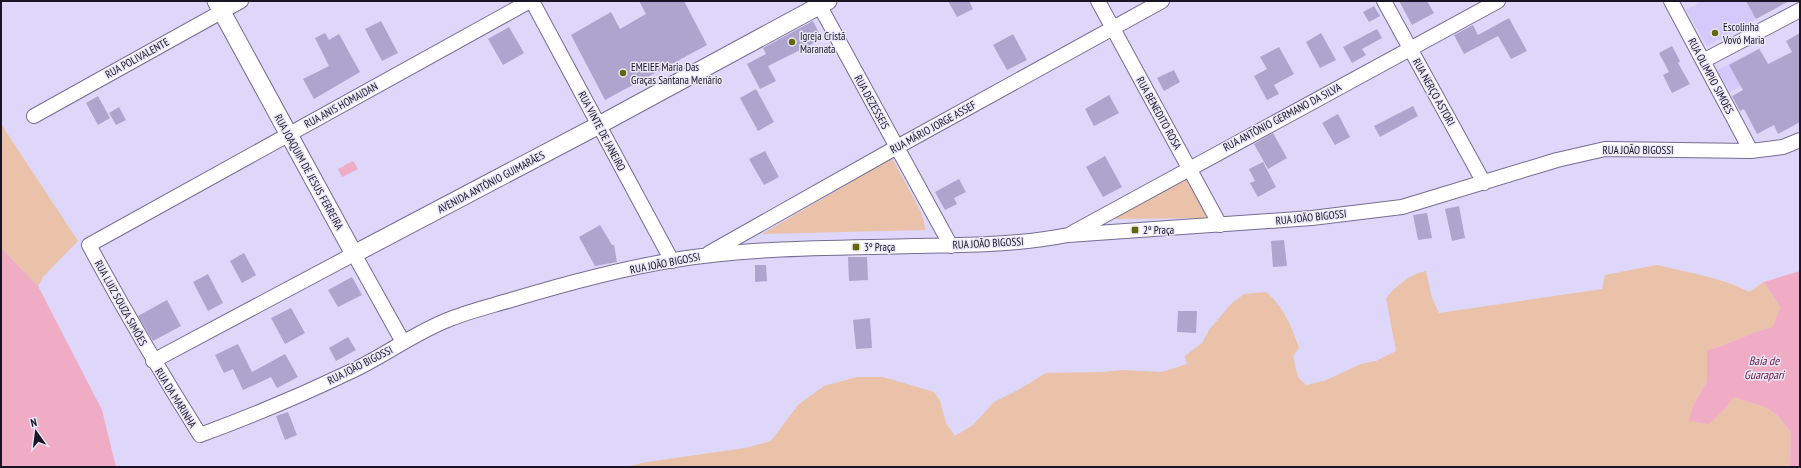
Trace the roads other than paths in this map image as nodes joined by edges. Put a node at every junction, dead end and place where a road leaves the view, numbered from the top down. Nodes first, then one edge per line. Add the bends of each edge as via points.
1 (241, 1) edge
2 (531, 1) edge
3 (1098, 1) edge
4 (1162, 1) edge
5 (1384, 1) edge
6 (1498, 1) edge
7 (1671, 1) edge
8 (822, 2) edge
9 (219, 6) edge
10 (1800, 10) edge
11 (1112, 28) junction
12 (1410, 48) junction
13 (1703, 61) junction
14 (34, 116) dead end
15 (599, 125) junction
16 (289, 134) junction
17 (1800, 140) edge
18 (897, 147) junction
19 (1751, 151) junction
20 (1189, 168) junction
21 (1484, 183) junction
22 (1220, 225) junction
23 (1068, 235) junction
24 (89, 245) joint
25 (950, 246) junction
26 (354, 254) junction
27 (705, 256) junction
28 (672, 260) junction
29 (403, 342) junction
30 (153, 361) junction
31 (200, 436) joint

1 - 9 street, RUA POLIVALENTE
2 - 15 street, RUA VINTE DE JANEIRO
2 - 16 street, RUA ANIS HOMAIDAN
3 - 11 street, RUA BENEDITO ROSA
4 - 11 street, RUA MÁRIO JORGE ASSEF
5 - 12 street, RUA NERÇO ASTORI
6 - 12 street, RUA ANTÔNIO GERMANO DA SILVA
7 - 13 street, RUA OLIMPIO SIMOES
8 - 15 street, AVENIDA ANTÔNIO GUIMARÃES
8 - 18 street, RUA DEZESSEIS
9 - 14 street, RUA POLIVALENTE
9 - 16 street, RUA JOAQUIM DE JESUS FERREIRA
10 - 13 street
11 - 18 street, RUA MÁRIO JORGE ASSEF
11 - 20 street, RUA BENEDITO ROSA
12 - 20 street, RUA ANTÔNIO GERMANO DA SILVA
12 - 21 street, RUA NERÇO ASTORI
13 - 19 street, RUA OLIMPIO SIMOES
15 - 26 street, AVENIDA ANTÔNIO GUIMARÃES
15 - 28 street, RUA VINTE DE JANEIRO
16 - 24 street, RUA ANIS HOMAIDAN
16 - 26 street, RUA JOAQUIM DE JESUS FERREIRA
17 - 19 street, RUA JOÃO BIGOSSI via 1783,147
18 - 25 street, RUA DEZESSEIS
18 - 27 street, RUA MÁRIO JORGE ASSEF
19 - 21 street, RUA JOÃO BIGOSSI via 1605,149 1556,160
20 - 22 street, RUA BENEDITO ROSA
20 - 23 street, RUA ANTÔNIO GERMANO DA SILVA
21 - 22 street, RUA JOÃO BIGOSSI via 1402,207 1312,218
22 - 23 street, RUA JOÃO BIGOSSI
23 - 25 street, RUA JOÃO BIGOSSI via 1043,240
24 - 30 street, RUA LUIZ SOUZA SIMÕES
25 - 27 street, RUA JOÃO BIGOSSI via 770,250
26 - 29 street, RUA JOAQUIM DE JESUS FERREIRA
26 - 30 street, AVENIDA ANTÔNIO GUIMARÃES
27 - 28 street, RUA JOÃO BIGOSSI
28 - 29 street, RUA JOÃO BIGOSSI via 561,285 458,316
29 - 31 street, RUA JOÃO BIGOSSI via 356,369 243,420
30 - 31 street, RUA DA MARINHA

